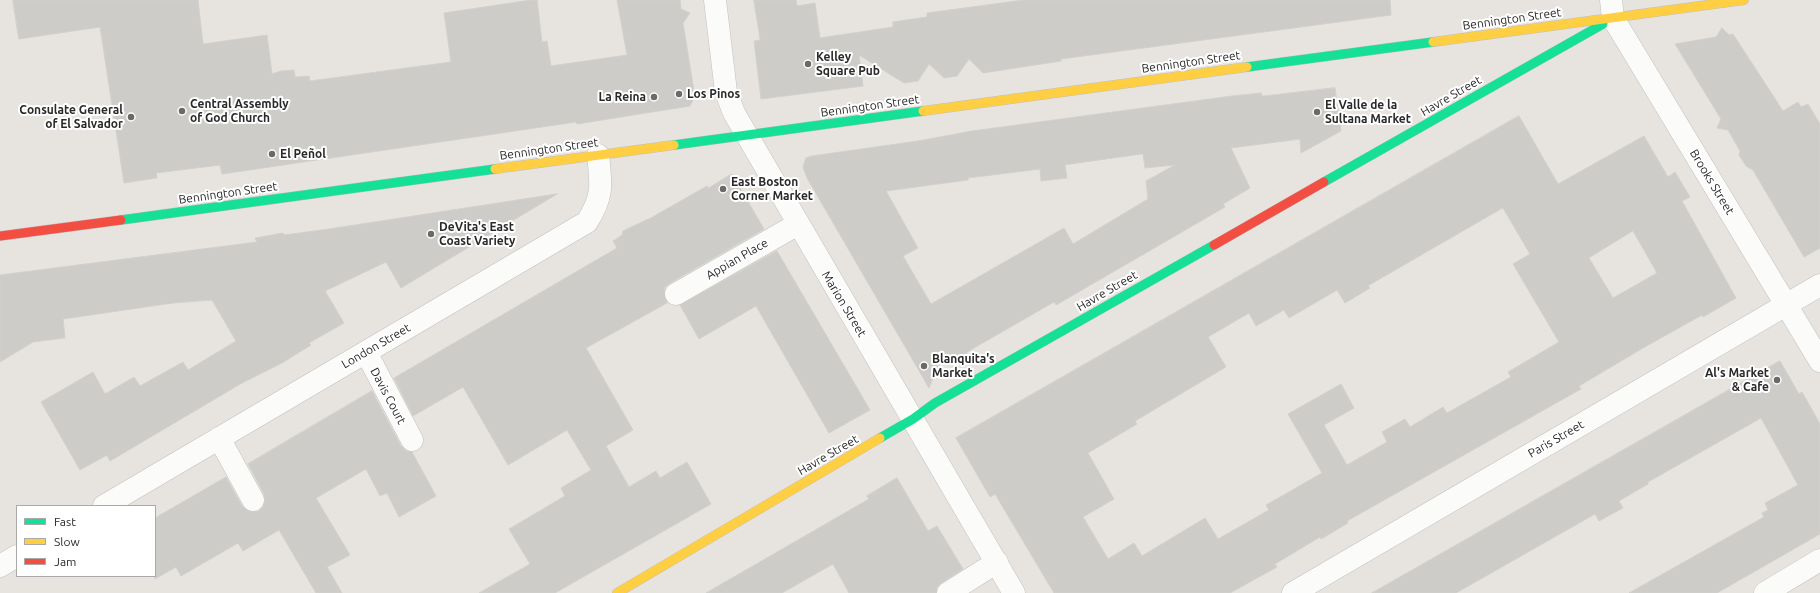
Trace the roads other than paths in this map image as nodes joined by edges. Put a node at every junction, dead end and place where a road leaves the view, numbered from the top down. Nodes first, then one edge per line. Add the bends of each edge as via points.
1 (715, 0) edge
2 (1744, 0) edge
3 (1612, 9) edge
4 (746, 134) junction
5 (598, 155) junction
6 (798, 224) junction
7 (0, 236) edge
8 (1820, 285) edge
9 (676, 294) dead end
10 (1786, 305) junction
11 (366, 352) junction
12 (1820, 361) edge
13 (913, 419) junction
14 (219, 438) junction
15 (412, 440) dead end
16 (253, 500) dead end
17 (106, 505) edge
18 (16, 557) edge
19 (1820, 560) edge
20 (997, 562) junction
21 (0, 566) edge
22 (617, 593) edge
23 (948, 593) edge
24 (1014, 593) edge
25 (1293, 593) edge
26 (1765, 593) edge

1 - 4 street, Marion Street via 726,92
2 - 3 main road, Bennington Street
3 - 4 main road, Bennington Street
3 - 10 street, Brooks Street
3 - 13 main road, Havre Street via 935,403
4 - 5 main road, Bennington Street
4 - 6 street, Marion Street
5 - 7 main road, Bennington Street
5 - 11 street, London Street via 601,185 597,206 587,222
6 - 9 street, Appian Place
6 - 13 street, Marion Street
8 - 10 street, Paris Street
10 - 12 street, Brooks Street
10 - 25 street, Paris Street
11 - 14 street, London Street
11 - 15 street, Davis Court
13 - 20 street, Marion Street
13 - 22 main road, Havre Street
14 - 16 street
14 - 17 street, London Street
18 - 21 street
19 - 26 street
20 - 23 street
20 - 24 street, Marion Street

